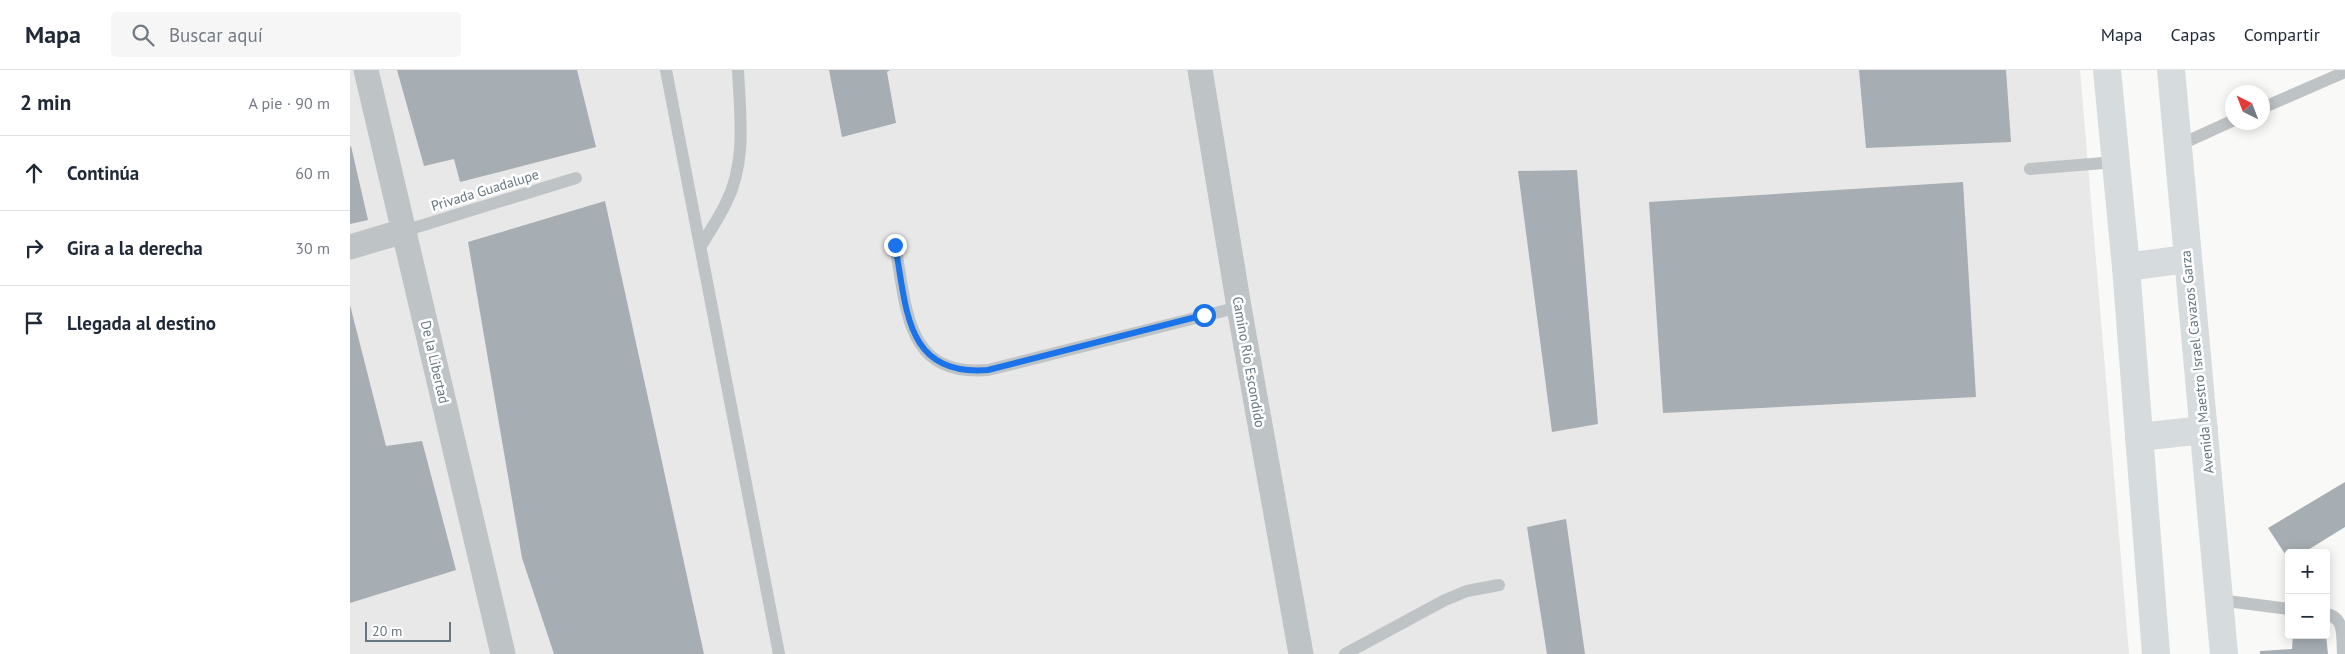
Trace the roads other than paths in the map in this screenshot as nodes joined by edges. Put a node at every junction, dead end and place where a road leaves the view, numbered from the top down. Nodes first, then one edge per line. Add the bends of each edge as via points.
1 (366, 70) edge
2 (666, 70) edge
3 (738, 70) edge
4 (1200, 70) edge
5 (2107, 70) edge
6 (2171, 70) edge
7 (2345, 72) edge
8 (2270, 105) edge
9 (2225, 124) edge
10 (2177, 146) junction
11 (2116, 162) junction
12 (2030, 169) dead end
13 (576, 178) dead end
14 (404, 231) junction
15 (895, 245) dead end
16 (701, 246) junction
17 (350, 247) edge
18 (2187, 259) junction
19 (2126, 267) junction
20 (1239, 307) junction
21 (2204, 430) junction
22 (2139, 437) junction
23 (1499, 585) dead end
24 (2219, 600) junction
25 (2285, 608) edge
26 (2330, 615) edge
27 (503, 654) edge
28 (779, 654) edge
29 (1301, 654) edge
30 (1346, 654) edge
31 (2156, 654) edge
32 (2224, 654) edge
33 (2343, 654) edge

1 - 14 street, De la Libertad
2 - 16 lane
3 - 16 lane via 739,167 727,202
4 - 20 street, Camino Río Escondido
5 - 11 main road
6 - 10 main road, Avenida Maestro Israel Cavazos Garza
7 - 8 lane
9 - 10 lane
10 - 18 main road, Avenida Maestro Israel Cavazos Garza
11 - 12 lane
11 - 19 main road
13 - 14 lane, Privada Guadalupe
14 - 17 street
14 - 27 street, De la Libertad
15 - 20 lane via 910,323 917,341 926,353 952,369 969,372 988,370
16 - 28 lane
18 - 19 main road
18 - 21 main road, Avenida Maestro Israel Cavazos Garza
19 - 22 main road
20 - 29 street, Camino Río Escondido
21 - 22 main road
21 - 24 main road, Avenida Maestro Israel Cavazos Garza
22 - 31 main road
23 - 30 lane via 1467,591 1445,600
24 - 25 lane
24 - 32 main road, Avenida Maestro Israel Cavazos Garza
26 - 33 lane via 2341,621

